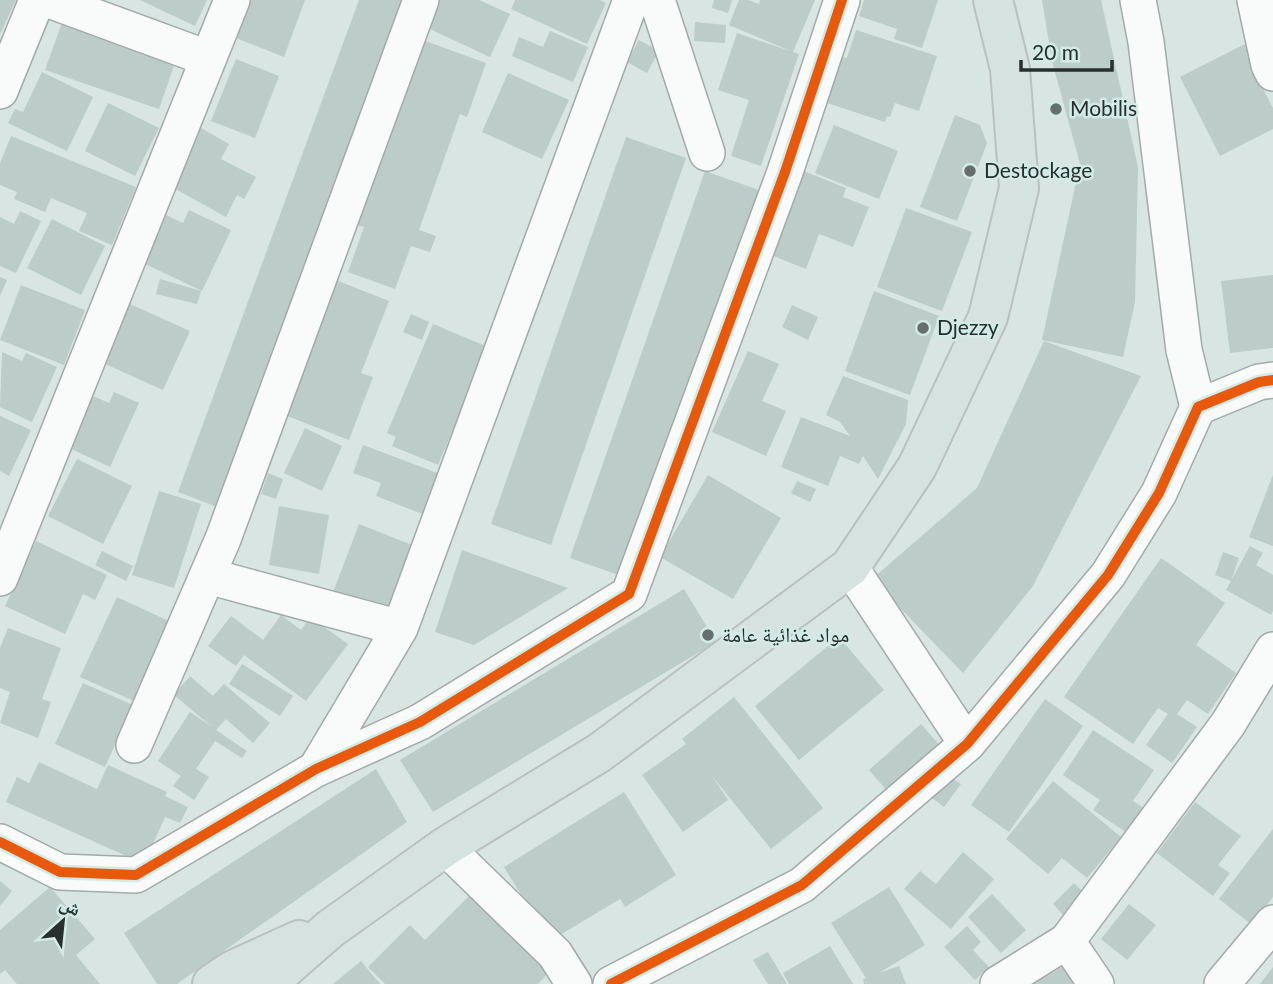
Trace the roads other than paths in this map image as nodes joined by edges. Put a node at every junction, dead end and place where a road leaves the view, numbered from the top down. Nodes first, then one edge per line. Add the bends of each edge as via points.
1 (37, 0) edge
2 (48, 0) edge
3 (232, 0) edge
4 (421, 0) edge
5 (631, 0) edge
6 (657, 0) edge
7 (842, 0) edge
8 (992, 0) edge
9 (1138, 0) edge
10 (1255, 0) edge
11 (207, 58) junction
12 (1273, 73) edge
13 (0, 91) edge
14 (707, 153) dead end
15 (1273, 380) edge
16 (1198, 407) junction
17 (850, 567) junction
18 (208, 576) junction
19 (0, 578) edge
20 (400, 628) junction
21 (1273, 650) edge
22 (134, 744) dead end
23 (967, 744) junction
24 (316, 769) junction
25 (0, 842) edge
26 (445, 847) junction
27 (1273, 923) edge
28 (330, 929) junction
29 (1067, 941) junction
30 (212, 984) edge
31 (267, 984) edge
32 (574, 984) edge
33 (611, 984) edge
34 (998, 984) edge
35 (1096, 984) edge
36 (1222, 984) edge

1 - 13 street
2 - 11 street
3 - 11 street
4 - 18 street
5 - 20 street
6 - 14 street
7 - 24 street via 785,172 629,594 420,722
8 - 17 main road via 1010,69 1019,188 988,317 917,467
9 - 16 street via 1184,350
10 - 12 street
11 - 19 street
15 - 16 street
16 - 23 street via 1159,492 1108,575
17 - 23 street
17 - 26 main road via 599,753
18 - 20 street
18 - 22 street
20 - 24 street
21 - 29 street via 1228,724
23 - 33 street via 802,885
24 - 25 street via 136,875 60,872
26 - 28 main road
26 - 32 street via 555,954
27 - 36 street
28 - 30 main road via 282,947
28 - 31 main road
29 - 34 street
29 - 35 street

